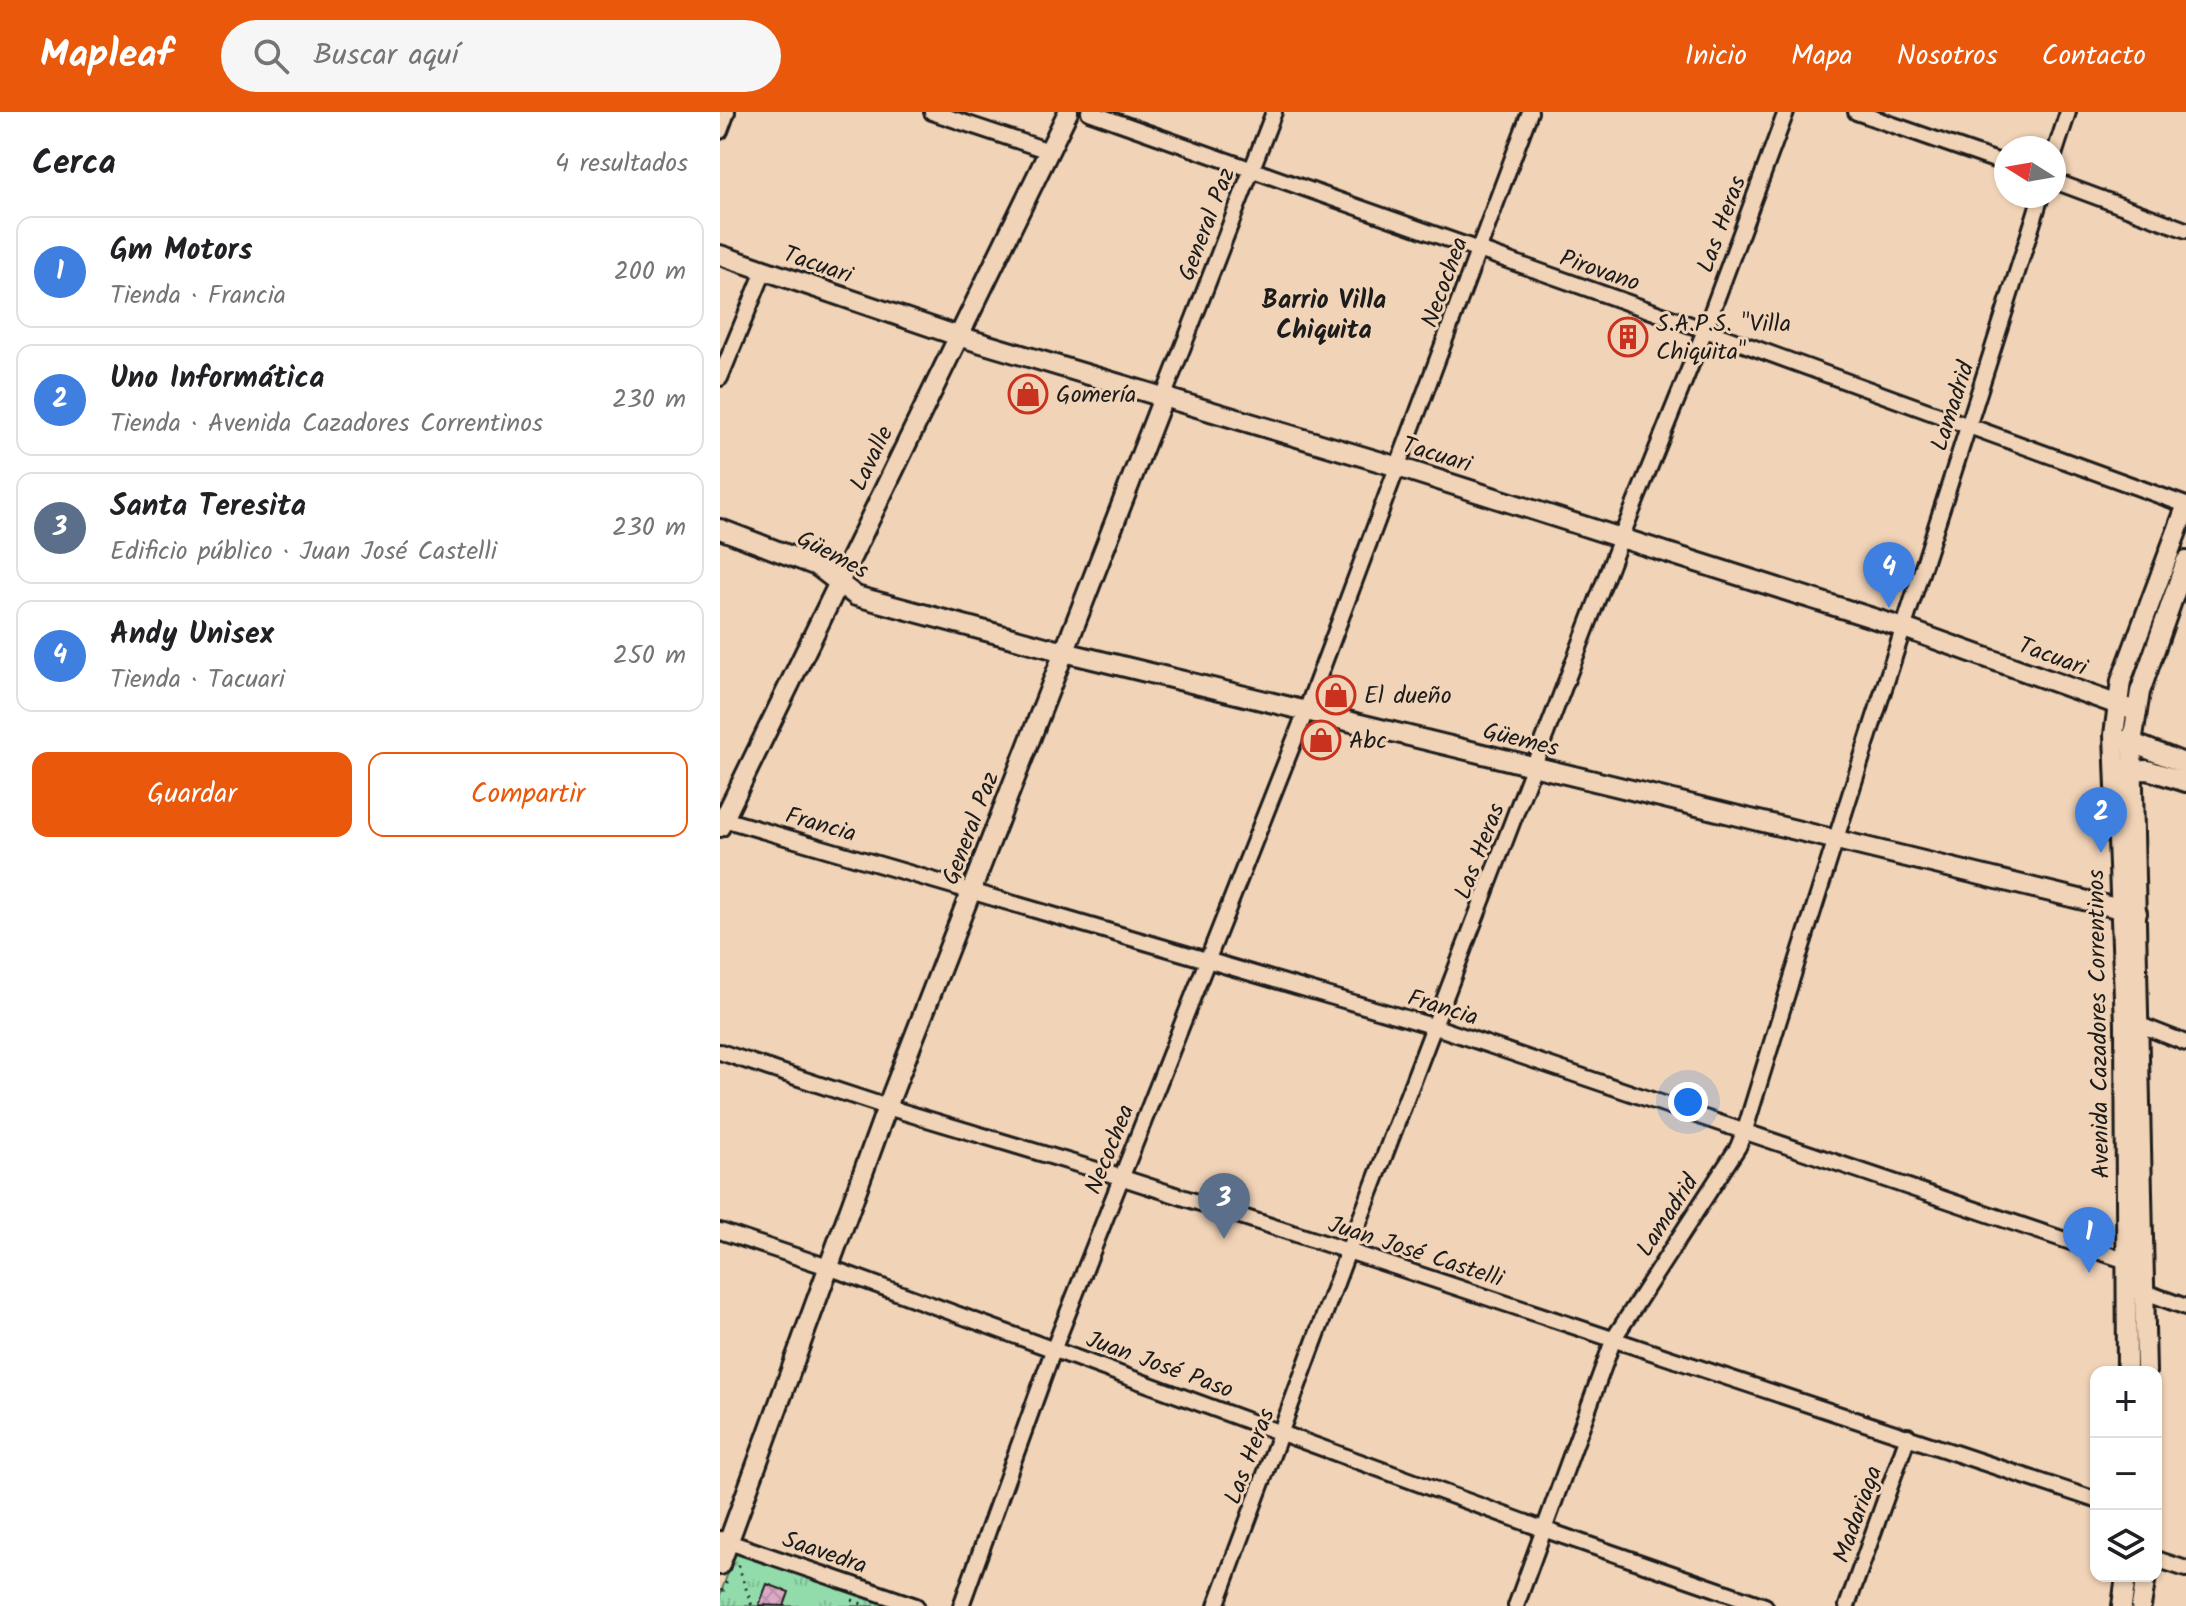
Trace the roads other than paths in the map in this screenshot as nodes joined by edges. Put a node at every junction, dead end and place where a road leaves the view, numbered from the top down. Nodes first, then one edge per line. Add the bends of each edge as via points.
1 (727, 112) edge
2 (932, 112) edge
3 (1068, 112) edge
4 (1089, 112) edge
5 (1274, 112) edge
6 (1530, 112) edge
7 (1786, 112) edge
8 (1856, 112) edge
9 (2068, 112) edge
10 (720, 131) edge
11 (2060, 136) edge
12 (1049, 151) junction
13 (1994, 160) edge
14 (1253, 170) junction
15 (2066, 185) edge
16 (2037, 208) edge
17 (2186, 230) edge
18 (1479, 252) junction
19 (720, 255) edge
20 (764, 271) junction
21 (1705, 330) junction
22 (958, 336) junction
23 (720, 378) edge
24 (1163, 398) junction
25 (1969, 426) junction
26 (1398, 467) junction
27 (2186, 506) edge
28 (720, 529) edge
29 (1621, 538) junction
30 (2186, 561) edge
31 (838, 582) junction
32 (2157, 583) junction
33 (2181, 592) edge
34 (1904, 628) junction
35 (1064, 652) junction
36 (2116, 704) junction
37 (1306, 711) junction
38 (2135, 711) junction
39 (2114, 735) junction
40 (2132, 743) junction
41 (2186, 764) edge
42 (1534, 767) junction
43 (2125, 770) junction
44 (2186, 782) edge
45 (721, 821) edge
46 (1833, 841) junction
47 (971, 890) junction
48 (2129, 912) junction
49 (1208, 961) junction
50 (2140, 1025) junction
51 (1436, 1027) junction
52 (2186, 1043) edge
53 (720, 1052) edge
54 (887, 1107) junction
55 (1745, 1130) junction
56 (1120, 1177) junction
57 (720, 1231) edge
58 (1348, 1251) junction
59 (2136, 1261) junction
60 (828, 1267) junction
61 (2136, 1291) junction
62 (2186, 1307) edge
63 (1614, 1338) junction
64 (1054, 1348) junction
65 (2128, 1366) edge
66 (2145, 1366) edge
67 (1282, 1431) junction
68 (1908, 1436) junction
69 (2090, 1498) edge
70 (1543, 1529) junction
71 (726, 1551) edge
72 (2162, 1561) edge
73 (2186, 1569) edge
74 (2125, 1582) edge
75 (2145, 1582) edge
76 (916, 1606) edge
77 (961, 1606) edge
78 (1216, 1606) edge
79 (1516, 1606) edge
80 (1765, 1606) edge
81 (1847, 1606) edge
82 (2122, 1606) edge
83 (2141, 1606) edge

1 - 10 street
2 - 12 street
3 - 12 street, Lavalle
4 - 14 street, Pirovano
5 - 14 street, General Paz
6 - 18 street, Necochea
7 - 21 street, Las Heras
8 - 13 street
9 - 11 street
12 - 22 street, Lavalle
14 - 18 street, Pirovano
14 - 24 street, General Paz
15 - 17 street
16 - 25 street, Lamadrid
18 - 21 street, Pirovano
18 - 26 street, Necochea
19 - 20 street, Tacuari
20 - 22 street, Tacuari
20 - 23 street
21 - 25 street, Pirovano
21 - 29 street, Las Heras
22 - 24 street, Tacuari
22 - 31 street, Lavalle
24 - 26 street, Tacuari
24 - 35 street, General Paz
25 - 27 street, Pirovano
25 - 34 street, Lamadrid
26 - 29 street, Tacuari
26 - 37 street, Necochea
27 - 32 street
28 - 31 street, Güemes via 817,566
29 - 34 street, Tacuari
29 - 42 street, Las Heras
30 - 33 street
31 - 35 street, Güemes via 856,596
31 - 45 street, Lavalle
32 - 33 street
32 - 36 street
33 - 38 street
34 - 36 street, Tacuari
34 - 46 street, Lamadrid
35 - 37 street, Güemes
35 - 47 street, General Paz
36 - 38 street, Tacuari
36 - 39 street
37 - 42 street, Güemes
37 - 49 street, Necochea
38 - 40 street
39 - 40 street
39 - 43 street
40 - 41 street
40 - 43 street
42 - 46 street, Güemes
42 - 51 street, Las Heras
43 - 44 street via 2165,773
43 - 48 street, Avenida Cazadores Correntinos
45 - 47 street, Francia
46 - 48 street, Güemes
46 - 55 street, Lamadrid
47 - 49 street, Francia
47 - 54 street, General Paz
48 - 50 street, Avenida Cazadores Correntinos
48 - 59 street, Avenida Cazadores Correntinos
49 - 51 street, Francia
49 - 56 street, Necochea
50 - 52 street
50 - 59 street, Avenida Cazadores Correntinos
51 - 55 street, Francia
51 - 58 street, Las Heras
53 - 54 street, Juan José Castelli
54 - 56 street, Juan José Castelli
54 - 60 street, General Paz
55 - 59 street, Francia
55 - 63 street, Lamadrid
56 - 58 street, Juan José Castelli
56 - 64 street, Necochea
57 - 60 street, Juan José Paso
58 - 63 street, Juan José Castelli
58 - 67 street, Las Heras
59 - 61 street, Avenida Cazadores Correntinos
60 - 64 street, Juan José Paso
60 - 71 street, General Paz
61 - 62 street
61 - 65 street, Avenida Cazadores Correntinos
61 - 66 street, Avenida Cazadores Correntinos
63 - 68 street, Juan José Castelli
63 - 70 street, Lamadrid
64 - 67 street, Juan José Paso
64 - 77 street, Necochea
67 - 70 street, Juan José Paso
67 - 78 street, Las Heras
68 - 69 street, Juan José Castelli
68 - 81 street, Madariaga
70 - 79 street, Lamadrid
70 - 80 street, Juan José Paso
71 - 76 street, Saavedra
72 - 73 street
74 - 82 street
75 - 83 street

